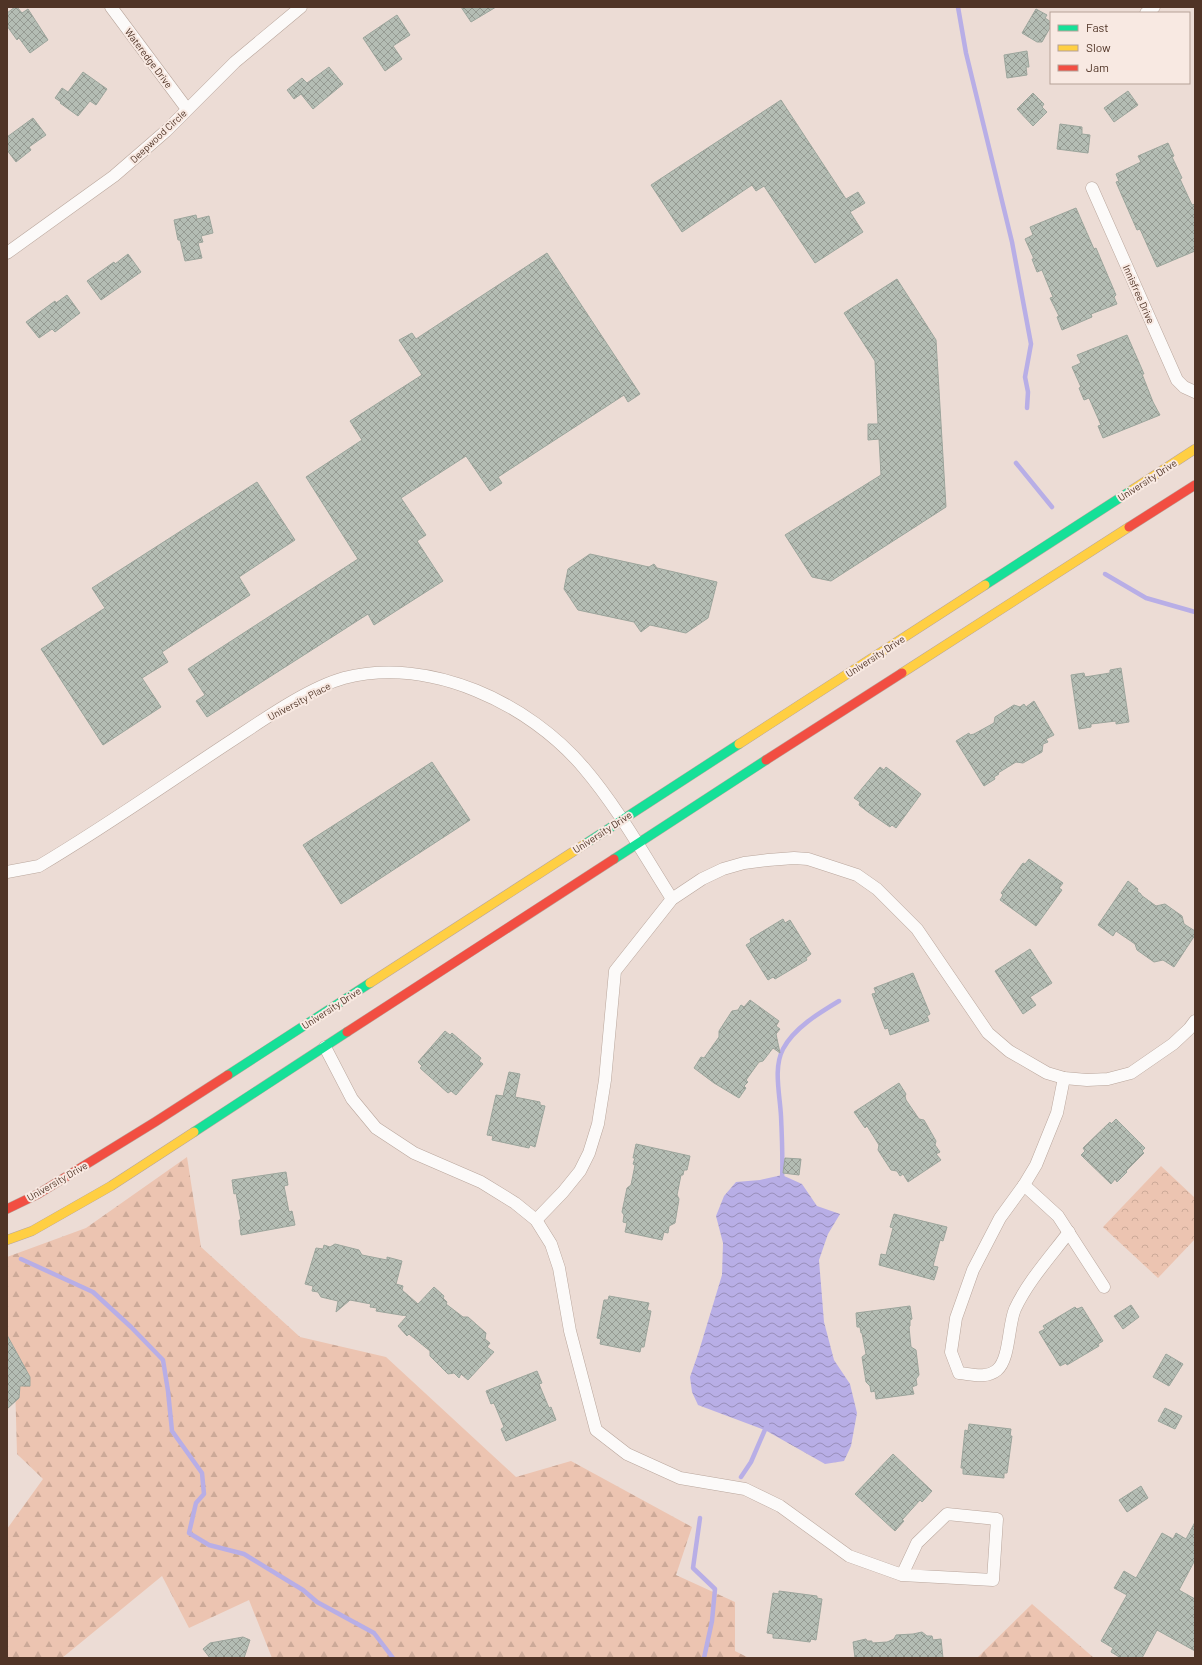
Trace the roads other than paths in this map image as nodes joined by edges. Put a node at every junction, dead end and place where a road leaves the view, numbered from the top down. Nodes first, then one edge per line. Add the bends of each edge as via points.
1 (111, 7) edge
2 (301, 7) edge
3 (188, 109) junction
4 (1092, 188) dead end
5 (7, 254) edge
6 (1195, 392) edge
7 (1195, 450) edge
8 (1195, 485) edge
9 (621, 820) junction
10 (638, 845) junction
11 (7, 872) edge
12 (672, 899) junction
13 (1195, 1021) edge
14 (325, 1047) junction
15 (1064, 1078) junction
16 (1024, 1185) junction
17 (7, 1209) edge
18 (536, 1220) junction
19 (1069, 1232) junction
20 (7, 1240) edge
21 (1104, 1287) dead end
22 (902, 1575) junction

1 - 3 street, Wateredge Drive
2 - 3 street, Deepwood Circle via 235,62
3 - 5 street, Deepwood Circle via 114,176
4 - 6 street, Innisfree Drive via 1177,380 1184,388
7 - 9 main road, University Drive
8 - 10 main road
9 - 10 street, University Place
9 - 11 street, University Place via 604,794 570,753 552,736 516,711 445,679 374,672 343,678 310,693 261,722 60,854 39,866
9 - 17 main road, University Drive via 148,1126 38,1194
10 - 12 street, University Place
10 - 14 main road
12 - 15 street via 702,879 744,863 808,859 857,875 877,889 917,929 988,1033 1027,1063
12 - 18 street via 615,971 605,1080 598,1124 589,1153 580,1171
13 - 15 street via 1173,1044 1131,1073 1108,1079
14 - 18 street via 352,1099 376,1128 414,1153 481,1182 515,1203
14 - 20 main road via 111,1186 32,1231
15 - 16 street via 1057,1113 1036,1165
16 - 19 street via 1058,1216
16 - 19 street via 1000,1218 973,1270 956,1318 951,1352 959,1372 986,1376 998,1369 1004,1357 1014,1310
18 - 22 street via 551,1244 559,1268 573,1345 596,1430 627,1454 680,1478 745,1489 780,1506 849,1556
19 - 21 street
22 - 22 street via 993,1580 997,1519 947,1514 917,1543

